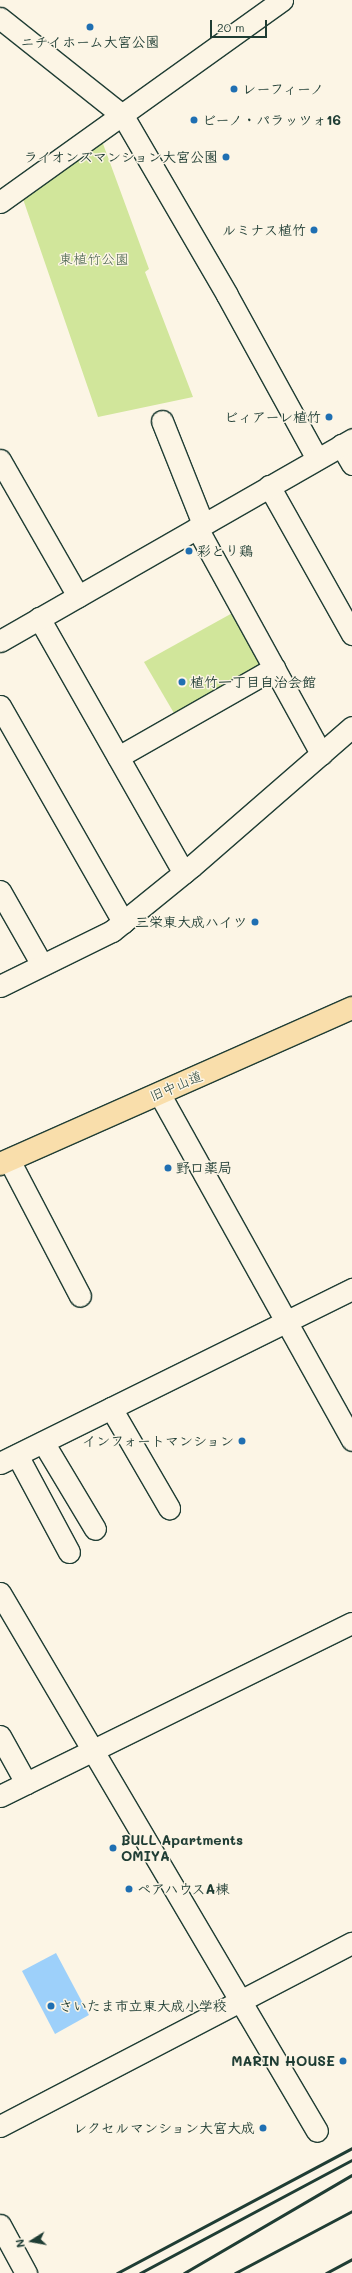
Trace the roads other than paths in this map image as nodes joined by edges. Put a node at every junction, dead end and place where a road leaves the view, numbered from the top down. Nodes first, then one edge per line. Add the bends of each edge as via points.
1 (282, 0) edge
2 (0, 18) edge
3 (123, 116) junction
4 (0, 202) edge
5 (162, 421) dead end
6 (347, 442) edge
7 (317, 459) junction
8 (0, 460) edge
9 (352, 464) edge
10 (269, 486) junction
11 (200, 526) junction
12 (78, 596) junction
13 (39, 618) junction
14 (352, 634) edge
15 (0, 641) edge
16 (274, 668) junction
17 (0, 706) edge
18 (352, 727) edge
19 (321, 754) junction
20 (118, 757) junction
21 (184, 873) junction
22 (0, 891) edge
23 (123, 922) junction
24 (42, 965) junction
25 (0, 986) edge
26 (352, 1008) edge
27 (159, 1093) junction
28 (4, 1162) edge
29 (352, 1289) edge
30 (80, 1296) dead end
31 (288, 1322) junction
32 (111, 1408) junction
33 (352, 1440) edge
34 (43, 1442) junction
35 (8, 1459) edge
36 (169, 1508) dead end
37 (95, 1528) dead end
38 (69, 1552) dead end
39 (0, 1593) edge
40 (352, 1623) edge
41 (0, 1736) edge
42 (92, 1749) junction
43 (26, 1783) junction
44 (0, 1796) edge
45 (352, 1943) edge
46 (240, 2001) junction
47 (0, 2126) edge
48 (317, 2131) dead end
49 (0, 2226) edge
50 (26, 2273) edge

1 - 3 street
2 - 3 street
3 - 4 street
3 - 7 street via 227,295
5 - 11 street
6 - 7 street
6 - 9 street
7 - 10 street
8 - 12 street
10 - 11 street
10 - 14 street
11 - 12 street
11 - 16 street
12 - 13 street
13 - 15 street
13 - 20 street
16 - 19 street
16 - 20 street
17 - 23 street
18 - 19 street
19 - 21 street
20 - 21 street
21 - 23 street
22 - 24 street
23 - 24 street via 112,931
24 - 25 street
26 - 27 main road, 旧中山道
27 - 28 main road, 旧中山道
27 - 31 street
28 - 30 street
29 - 31 street
31 - 32 street
31 - 33 street
32 - 34 street
32 - 36 street
34 - 35 street
34 - 37 street
35 - 38 street
39 - 42 street
40 - 42 street
41 - 43 street
42 - 43 street
42 - 46 street
43 - 44 street
45 - 46 street
46 - 47 street
46 - 48 street
49 - 50 street

